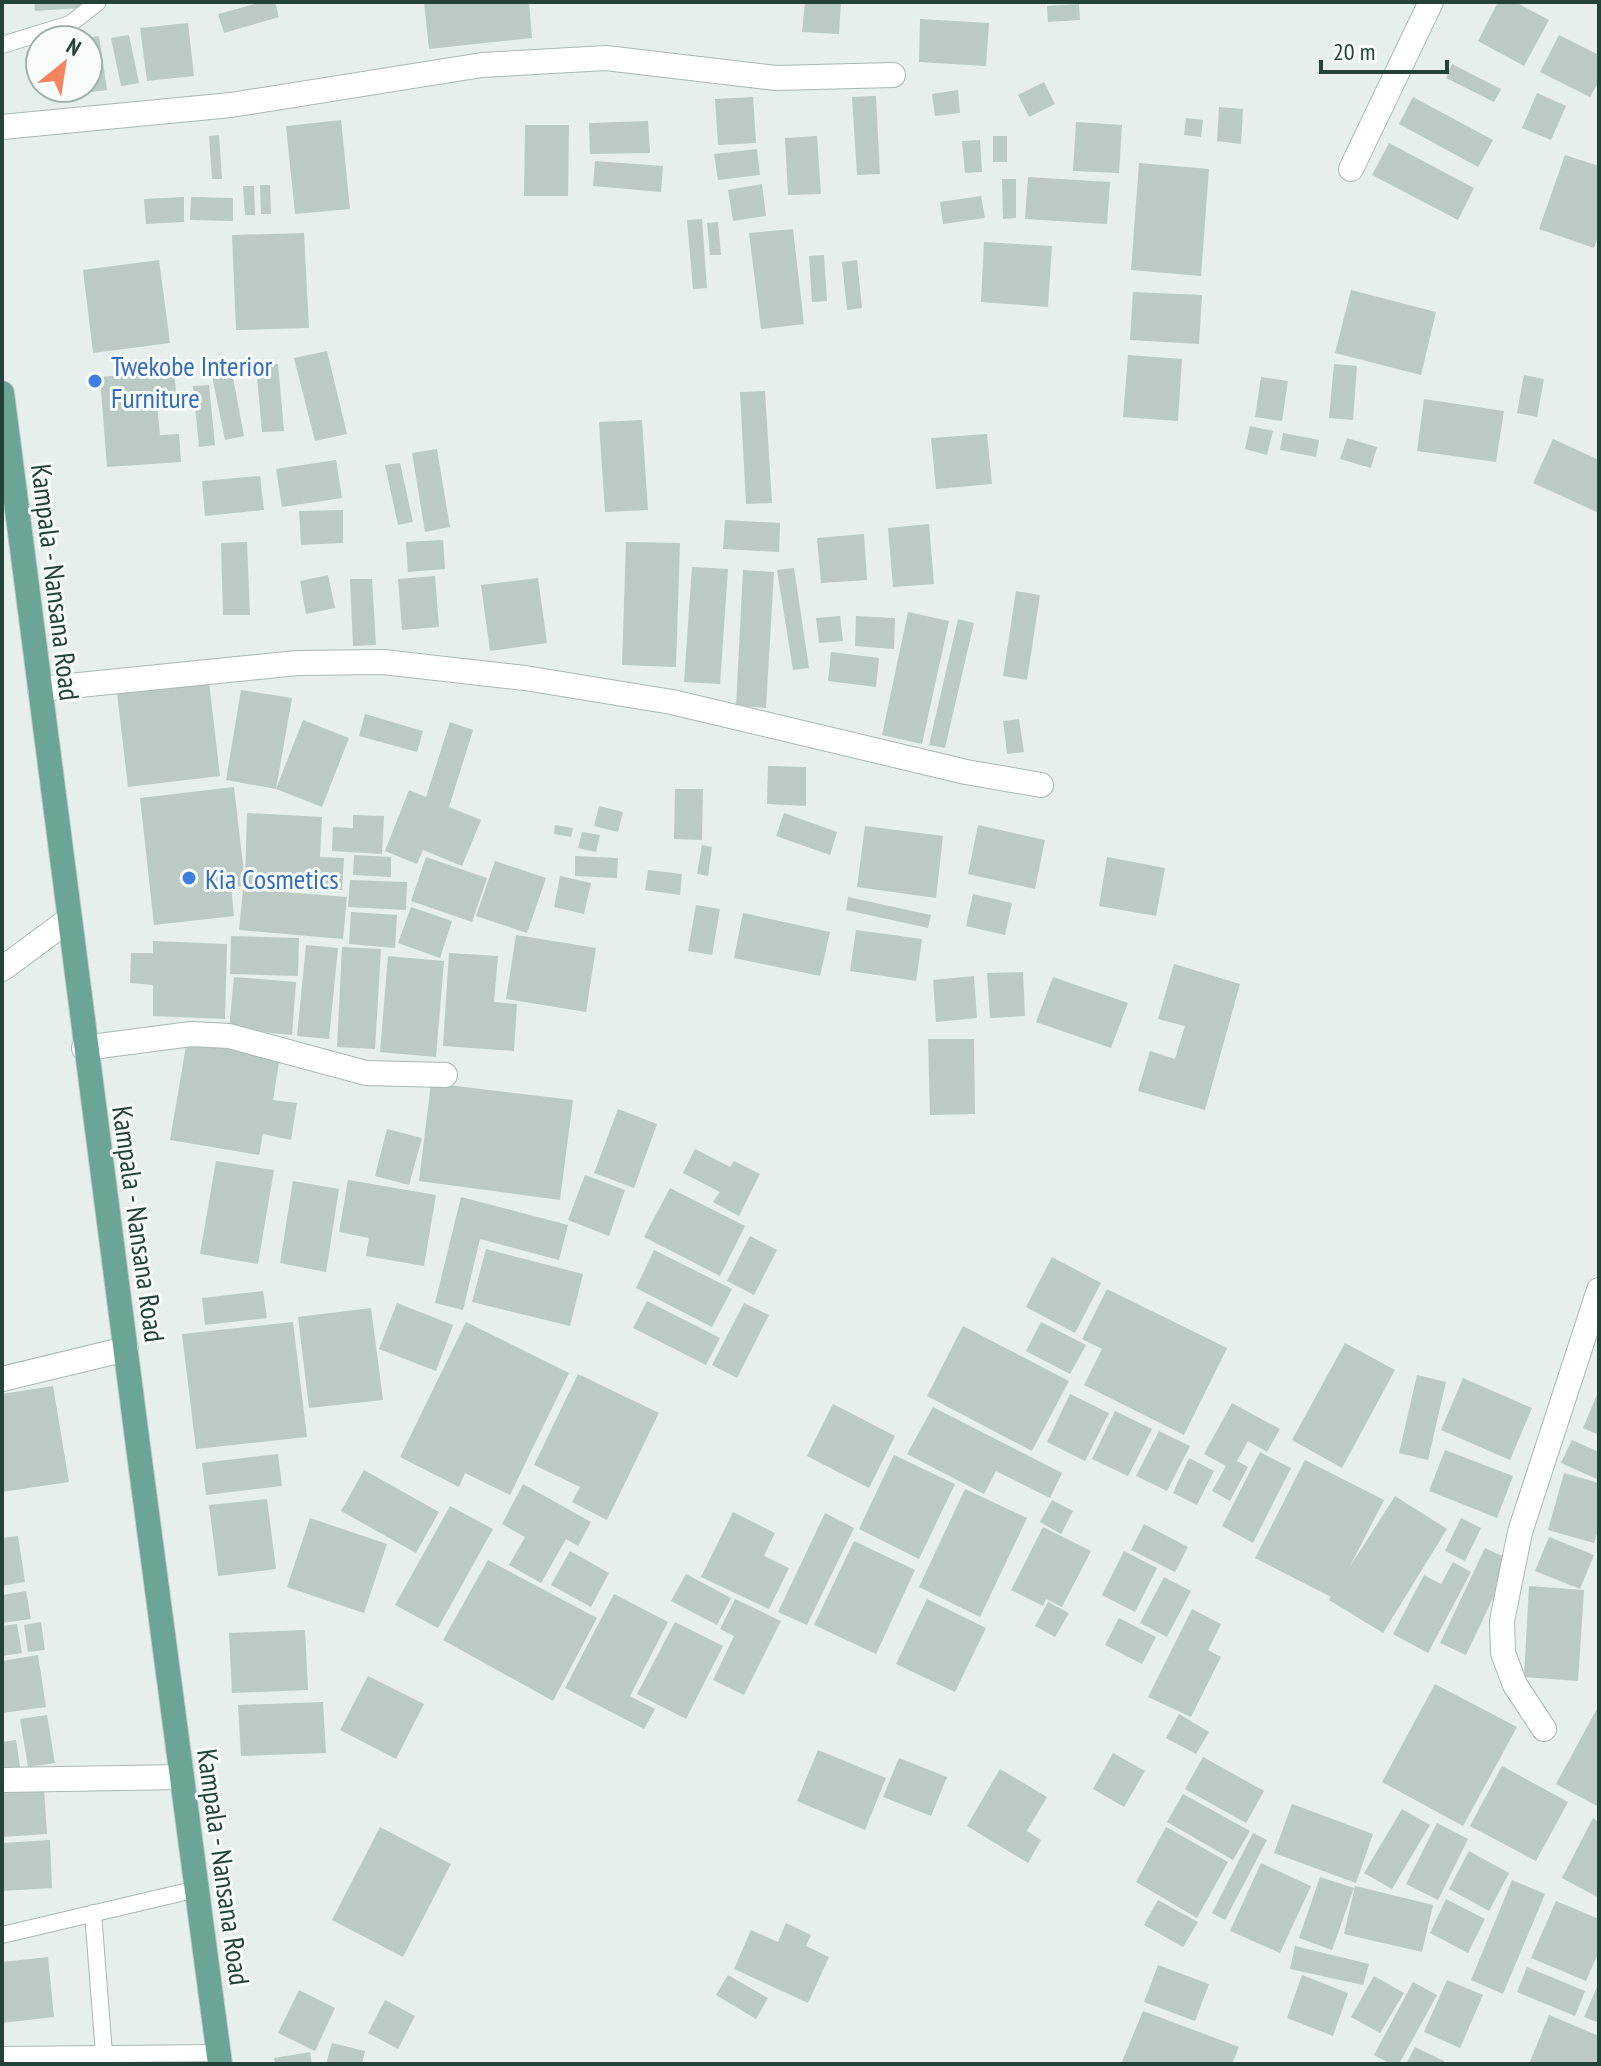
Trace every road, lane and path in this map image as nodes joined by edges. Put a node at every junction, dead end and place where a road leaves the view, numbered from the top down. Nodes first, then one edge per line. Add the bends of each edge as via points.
1 (98, 2) edge
2 (1431, 2) edge
3 (2, 45) edge
4 (893, 75) dead end
5 (2, 127) edge
6 (1351, 169) dead end
7 (2, 393) edge
8 (5, 450) edge
9 (40, 689) junction
10 (1041, 785) dead end
11 (67, 921) junction
12 (2, 969) edge
13 (84, 1048) junction
14 (445, 1075) dead end
15 (1599, 1290) edge
16 (126, 1349) junction
17 (2, 1379) edge
18 (1544, 1729) dead end
19 (181, 1777) junction
20 (2, 1780) edge
21 (197, 1889) junction
22 (93, 1913) junction
23 (2, 1935) edge
24 (104, 2054) junction
25 (2, 2055) edge
26 (219, 2058) edge

1 - 3 lane via 70,24
2 - 6 street
4 - 5 street via 776,78 606,58 482,65 231,105
7 - 8 main road, Kampala - Nansana Road
8 - 9 main road, Kampala - Nansana Road
9 - 10 street via 297,663 383,662 672,702
9 - 11 main road, Kampala - Nansana Road
11 - 12 street
11 - 13 main road, Kampala - Nansana Road
13 - 14 street via 191,1034 229,1036 366,1073
13 - 16 main road, Kampala - Nansana Road
15 - 18 street via 1520,1532 1502,1621 1503,1653 1515,1685
16 - 17 street
16 - 19 main road, Kampala - Nansana Road
19 - 20 street
19 - 21 main road, Kampala - Nansana Road
21 - 22 lane
21 - 26 main road, Kampala - Nansana Road
22 - 23 lane
22 - 24 lane
24 - 25 lane
24 - 26 lane

